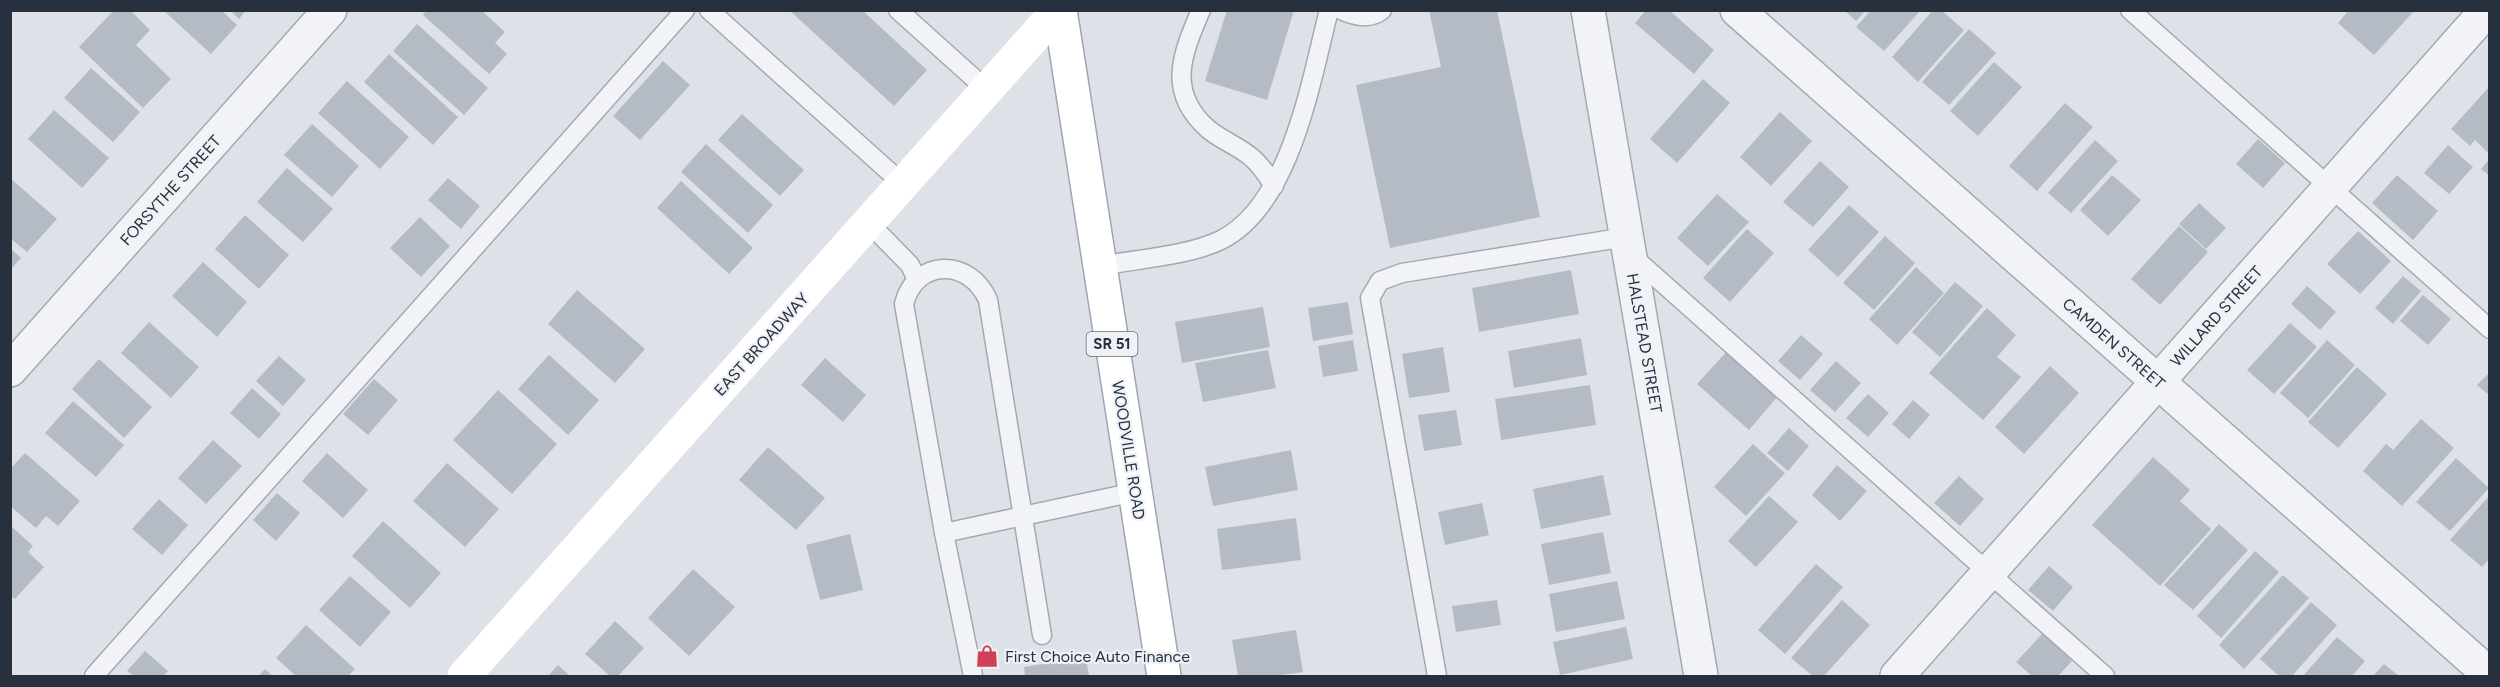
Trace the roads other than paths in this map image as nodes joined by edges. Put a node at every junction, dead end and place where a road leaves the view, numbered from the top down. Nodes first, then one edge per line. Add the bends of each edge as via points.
1 (330, 10) edge
2 (685, 10) edge
3 (709, 10) edge
4 (898, 10) edge
5 (1059, 10) edge
6 (1201, 10) edge
7 (1329, 10) edge
8 (1341, 10) edge
9 (1382, 10) edge
10 (1588, 10) edge
11 (1737, 10) edge
12 (2130, 10) edge
13 (2487, 10) edge
14 (987, 90) junction
15 (903, 184) junction
16 (1274, 186) junction
17 (2330, 188) junction
18 (869, 223) junction
19 (1628, 245) junction
20 (1100, 266) junction
21 (917, 280) junction
22 (2490, 329) edge
23 (10, 370) edge
24 (2158, 382) junction
25 (1136, 492) junction
26 (1022, 517) junction
27 (944, 533) junction
28 (1988, 573) junction
29 (1042, 635) dead end
30 (1704, 673) edge
31 (2490, 675) edge
32 (94, 676) edge
33 (464, 676) edge
34 (973, 676) edge
35 (1164, 676) edge
36 (1437, 676) edge
37 (1897, 676) edge
38 (2105, 676) edge

1 - 23 street, FORSYTHE STREET
2 - 32 lane
3 - 15 lane
4 - 14 lane
5 - 14 street, EAST BROADWAY
5 - 20 street, WOODVILLE ROAD / SR 51
6 - 16 lane via 1180,65 1182,85 1192,110 1209,129 1252,157
7 - 16 lane via 1304,112
8 - 9 lane via 1367,16
10 - 19 street, HALSTEAD STREET
11 - 24 street, CAMDEN STREET
12 - 17 lane
13 - 17 street, WILLARD STREET
14 - 15 street, EAST BROADWAY
15 - 18 street, EAST BROADWAY
16 - 20 lane via 1240,228 1220,240
17 - 22 lane
17 - 24 street, WILLARD STREET
18 - 21 lane via 910,265
18 - 33 street, EAST BROADWAY
19 - 28 lane
19 - 30 street, HALSTEAD STREET
19 - 36 lane via 1402,273 1380,280 1370,298
20 - 25 street, WOODVILLE ROAD / SR 51
21 - 26 lane via 936,270 953,268 970,275 985,293
21 - 27 lane via 907,292 904,304
24 - 28 street, WILLARD STREET
24 - 31 street, CAMDEN STREET
25 - 26 lane
25 - 35 street, WOODVILLE ROAD / SR 51
26 - 27 lane
26 - 29 lane
27 - 34 lane
28 - 37 street, WILLARD STREET
28 - 38 lane

